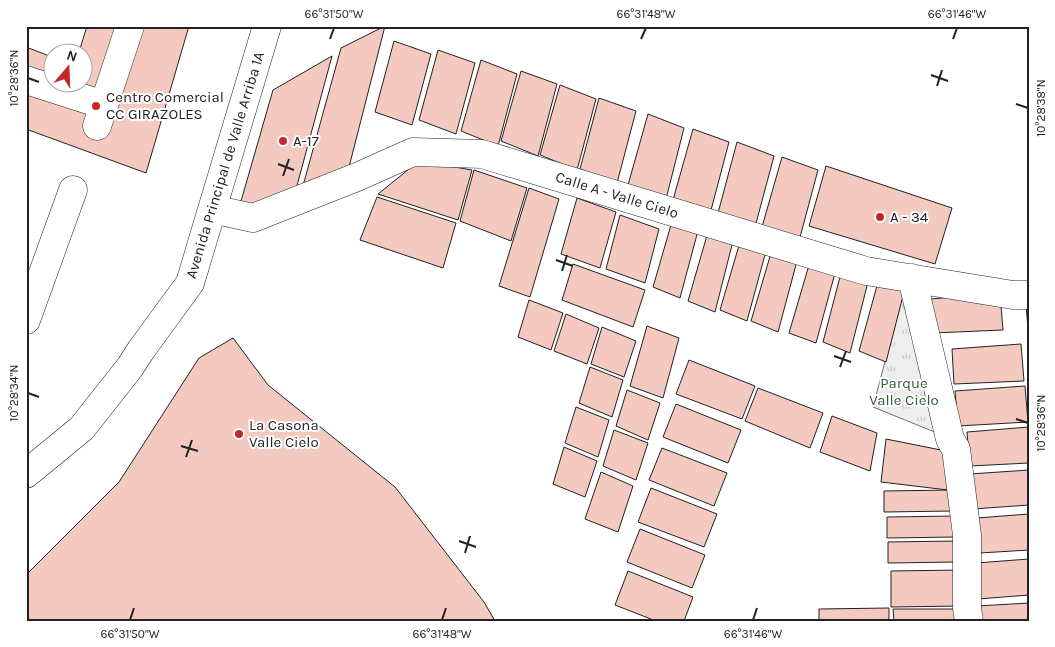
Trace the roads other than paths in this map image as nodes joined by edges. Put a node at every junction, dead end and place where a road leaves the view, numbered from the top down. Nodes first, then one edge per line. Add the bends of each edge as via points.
1 (130, 26) edge
2 (267, 26) edge
3 (26, 80) edge
4 (74, 190) dead end
5 (212, 209) junction
6 (912, 278) junction
7 (1029, 295) edge
8 (26, 320) edge
9 (26, 474) edge
10 (969, 621) edge

1 - 3 street via 101,116
2 - 5 street, Avenida Principal de Valle Arriba 1A
4 - 8 street
5 - 6 street, Calle A - Valle Cielo via 253,218 414,152 482,154 866,271
5 - 9 street, Avenida Principal de Valle Arriba 1A via 190,283 82,428
6 - 7 street, Calle A - Valle Cielo
6 - 10 street via 950,439 956,449 967,535

